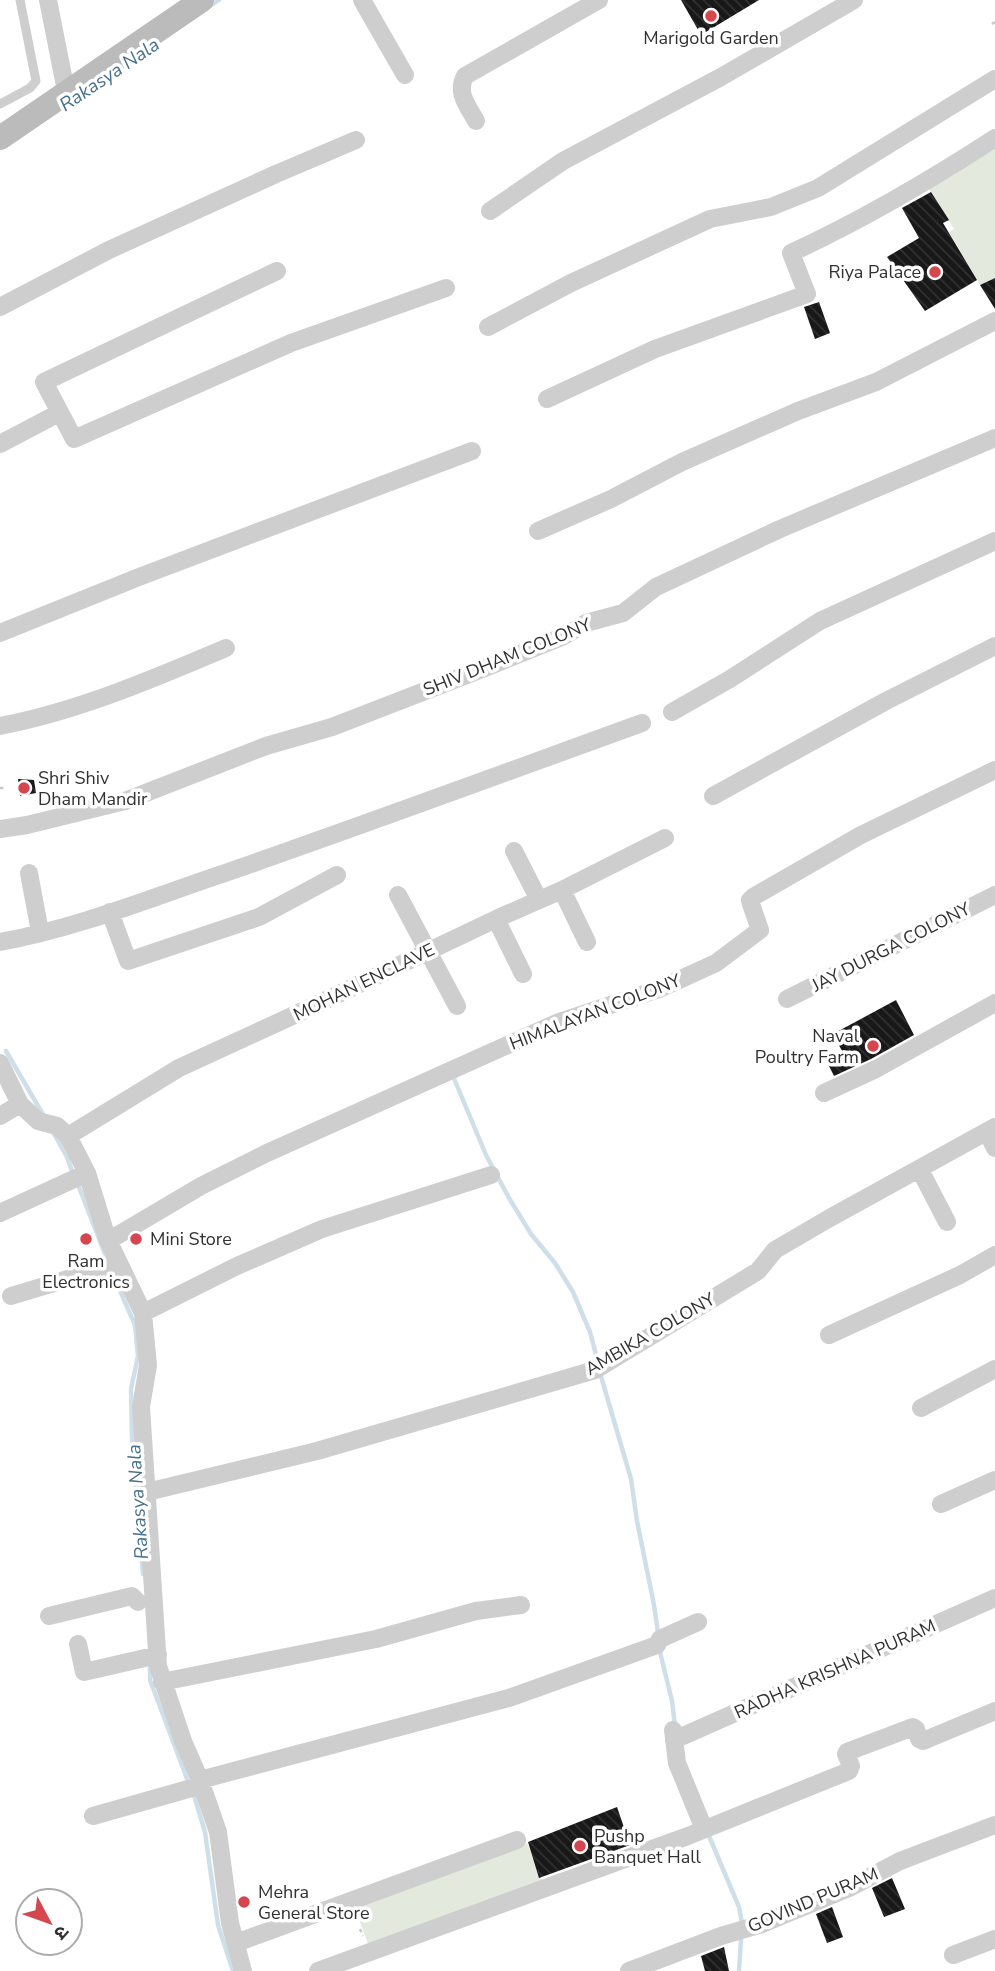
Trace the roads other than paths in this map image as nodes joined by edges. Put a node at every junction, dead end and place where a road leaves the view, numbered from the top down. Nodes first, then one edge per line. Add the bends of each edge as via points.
1 (20, 0) edge
2 (48, 0) edge
3 (362, 0) edge
4 (598, 0) edge
5 (854, 0) edge
6 (199, 1) edge
7 (405, 75) dead end
8 (995, 79) edge
9 (66, 91) junction
10 (0, 104) edge
11 (476, 121) dead end
12 (0, 138) edge
13 (995, 138) edge
14 (356, 140) dead end
15 (491, 211) dead end
16 (277, 271) dead end
17 (446, 288) dead end
18 (0, 307) edge
19 (995, 321) edge
20 (488, 327) dead end
21 (547, 399) dead end
22 (59, 412) junction
23 (995, 438) edge
24 (0, 444) edge
25 (472, 451) dead end
26 (538, 531) dead end
27 (995, 541) edge
28 (0, 633) edge
29 (995, 646) edge
30 (226, 648) dead end
31 (673, 712) dead end
32 (642, 723) dead end
33 (0, 726) edge
34 (995, 770) edge
35 (713, 796) dead end
36 (0, 829) edge
37 (665, 838) dead end
38 (514, 851) dead end
39 (29, 873) dead end
40 (337, 875) dead end
41 (562, 890) junction
42 (398, 895) dead end
43 (995, 895) edge
44 (539, 900) junction
45 (110, 912) junction
46 (495, 919) junction
47 (40, 932) junction
48 (0, 942) edge
49 (587, 942) dead end
50 (428, 951) junction
51 (523, 974) dead end
52 (788, 999) dead end
53 (995, 1003) edge
54 (457, 1006) dead end
55 (0, 1063) edge
56 (824, 1093) dead end
57 (20, 1104) junction
58 (0, 1116) edge
59 (63, 1131) junction
60 (992, 1136) edge
61 (920, 1170) junction
62 (491, 1175) dead end
63 (79, 1176) junction
64 (0, 1213) edge
65 (947, 1222) dead end
66 (108, 1241) junction
67 (995, 1255) edge
68 (110, 1264) junction
69 (11, 1296) dead end
70 (143, 1313) junction
71 (829, 1335) dead end
72 (995, 1369) edge
73 (921, 1408) dead end
74 (995, 1480) edge
75 (147, 1492) junction
76 (941, 1504) dead end
77 (995, 1598) edge
78 (138, 1602) dead end
79 (521, 1605) dead end
80 (49, 1616) dead end
81 (698, 1622) dead end
82 (78, 1644) dead end
83 (150, 1656) junction
84 (162, 1682) junction
85 (995, 1711) edge
86 (195, 1785) junction
87 (93, 1816) dead end
88 (995, 1825) edge
89 (704, 1829) junction
90 (517, 1840) dead end
91 (995, 1939) edge
92 (236, 1943) junction
93 (953, 1955) dead end
94 (243, 1971) edge
95 (318, 1971) edge
96 (629, 1971) edge

1 - 10 lane via 36,81
2 - 9 street
3 - 7 street
4 - 11 street via 465,76 461,91
5 - 15 street via 563,161
6 - 9 main road
8 - 20 street via 818,187 771,207 710,219
9 - 12 main road
13 - 21 street via 848,226 790,253 807,294 655,349
14 - 18 street via 109,250
16 - 22 street via 44,382
17 - 22 street via 291,342 74,439
19 - 26 street via 876,382 798,411
22 - 24 street
23 - 36 street, SHIV DHAM COLONY via 656,587 623,613 586,623 487,667 125,801
25 - 28 street
27 - 31 street via 820,621
29 - 35 street
30 - 33 street via 146,682
32 - 45 street
34 - 66 street, HIMALAYAN COLONY via 862,835 753,897 750,900 760,930 716,963 659,989 559,1023 267,1153
37 - 41 street, MOHAN ENCLAVE
38 - 44 street
39 - 47 street
40 - 45 street via 260,917 128,961
41 - 44 street, MOHAN ENCLAVE
41 - 49 street
42 - 50 street
43 - 52 street, JAY DURGA COLONY
44 - 46 street, MOHAN ENCLAVE
45 - 47 street
46 - 50 street, MOHAN ENCLAVE
46 - 51 street
47 - 48 street
50 - 54 street
50 - 59 street, MOHAN ENCLAVE via 179,1068
53 - 56 street
55 - 57 street
57 - 58 street
57 - 59 street via 38,1121
59 - 63 street
60 - 61 street, AMBIKA COLONY
61 - 65 street
61 - 75 street, AMBIKA COLONY via 775,1250 758,1270 595,1370 317,1451
62 - 70 street via 322,1229
63 - 64 street
63 - 66 street
66 - 68 street
67 - 71 street
68 - 69 street
68 - 70 street
70 - 75 street via 148,1365 141,1407
72 - 73 street
74 - 76 street
75 - 83 street
77 - 89 street, RADHA KRISHNA PURAM via 673,1734 677,1763
78 - 80 street via 132,1596
79 - 84 street via 476,1611 376,1639
81 - 86 street via 660,1639 657,1645 509,1698
82 - 83 street via 84,1672
83 - 84 street
84 - 86 street
85 - 89 street via 923,1741 913,1727 847,1752 849,1770
86 - 87 street
86 - 92 street via 218,1832
88 - 96 street, GOVIND PURAM via 900,1861 762,1924
89 - 95 street
90 - 92 street
91 - 93 street
92 - 94 street

